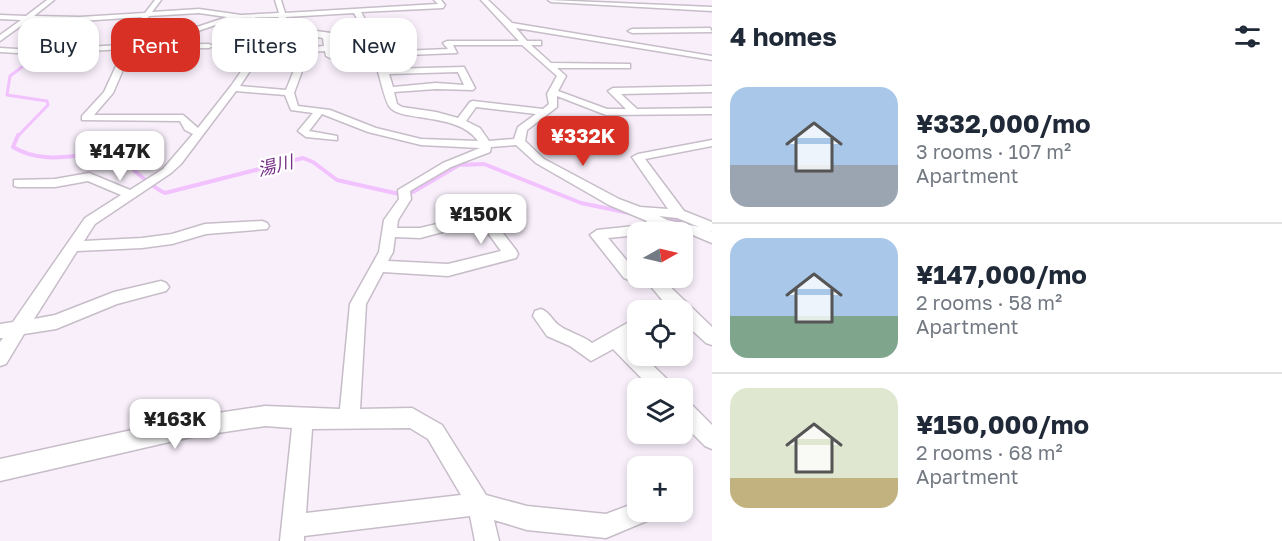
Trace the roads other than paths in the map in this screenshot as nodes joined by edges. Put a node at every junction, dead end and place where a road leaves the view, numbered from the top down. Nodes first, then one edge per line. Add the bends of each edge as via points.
1 (51, 0) edge
2 (158, 0) edge
3 (278, 0) edge
4 (373, 0) edge
5 (437, 0) edge
6 (484, 0) edge
7 (551, 0) edge
8 (705, 0) edge
9 (600, 1) edge
10 (712, 3) edge
11 (675, 7) junction
12 (712, 9) edge
13 (379, 10) junction
14 (357, 12) junction
15 (147, 14) junction
16 (234, 16) junction
17 (283, 16) junction
18 (0, 17) edge
19 (27, 18) joint
20 (93, 18) edge
21 (144, 18) edge
22 (360, 18) edge
23 (693, 18) dead end
24 (702, 24) dead end
25 (18, 25) edge
26 (510, 26) junction
27 (200, 28) edge
28 (711, 30) edge
29 (632, 31) dead end
30 (647, 31) junction
31 (318, 35) edge
32 (326, 36) junction
33 (330, 36) edge
34 (0, 39) edge
35 (524, 43) junction
36 (538, 43) dead end
37 (200, 46) edge
38 (209, 46) dead end
39 (111, 48) edge
40 (328, 48) junction
41 (665, 49) junction
42 (0, 50) edge
43 (417, 53) edge
44 (330, 56) edge
45 (712, 58) edge
46 (550, 65) junction
47 (627, 66) dead end
48 (417, 71) edge
49 (116, 72) edge
50 (244, 72) edge
51 (384, 72) edge
52 (234, 88) junction
53 (700, 89) junction
54 (712, 89) edge
55 (389, 90) junction
56 (554, 92) junction
57 (289, 93) junction
58 (712, 98) edge
59 (320, 111) junction
60 (712, 111) edge
61 (546, 112) junction
62 (635, 112) junction
63 (460, 122) junction
64 (200, 133) junction
65 (333, 138) dead end
66 (519, 142) junction
67 (712, 143) edge
68 (486, 144) junction
69 (18, 183) dead end
70 (129, 194) junction
71 (637, 210) junction
72 (679, 214) junction
73 (656, 220) joint
74 (262, 226) dead end
75 (712, 227) edge
76 (627, 231) edge
77 (390, 232) junction
78 (712, 238) edge
79 (73, 246) junction
80 (379, 266) junction
81 (627, 273) edge
82 (161, 287) dead end
83 (541, 316) dead end
84 (693, 324) edge
85 (8, 330) edge
86 (627, 330) edge
87 (614, 338) junction
88 (712, 338) edge
89 (0, 358) edge
90 (653, 378) edge
91 (303, 419) junction
92 (349, 419) junction
93 (693, 420) edge
94 (712, 439) edge
95 (0, 470) edge
96 (479, 504) junction
97 (627, 518) edge
98 (293, 534) edge
99 (487, 541) edge

1 - 19 street
2 - 15 street
3 - 17 street
4 - 13 street
5 - 13 street via 443,6
6 - 26 street
7 - 9 street
8 - 10 street
9 - 11 street
11 - 12 street
11 - 23 street
13 - 14 street
14 - 17 street via 310,10
14 - 22 street
15 - 16 street via 198,11
15 - 20 street
15 - 21 street
16 - 17 street
16 - 27 street
18 - 19 street
24 - 28 street
25 - 34 street
26 - 35 street
26 - 41 street
28 - 30 street
29 - 30 street
30 - 41 street
31 - 32 street
32 - 33 street
32 - 40 street
35 - 36 street
35 - 43 street via 461,41 447,43 454,51
35 - 46 street
37 - 38 street
39 - 42 street
40 - 44 street
40 - 57 street via 306,50
41 - 45 street
46 - 47 street
46 - 56 street via 562,76
48 - 55 street via 461,69 470,88
49 - 64 street via 108,93 86,118 183,118 189,128
50 - 52 street
51 - 55 street
52 - 57 street
52 - 64 street
53 - 54 street
53 - 58 street
53 - 62 street via 614,91
55 - 63 street via 393,105 399,110
56 - 61 street via 554,105
56 - 62 street via 606,112
57 - 59 street via 294,108
59 - 65 street via 303,130 306,134
59 - 68 street via 421,142
60 - 62 street
61 - 63 street via 472,104
61 - 66 street via 522,129
63 - 68 street via 476,130
64 - 70 street via 167,171
66 - 68 street
66 - 71 street via 540,161 614,202
67 - 72 street via 638,157
68 - 77 street via 486,150 447,165 404,190 405,199 391,220
69 - 70 street via 55,183 88,177
70 - 79 street via 90,220
71 - 72 street
71 - 73 street
72 - 75 street
73 - 78 street
74 - 79 street via 205,229 142,243
76 - 81 street via 597,235
77 - 80 street
77 - 80 street via 420,233 483,217 511,254 448,270
79 - 85 street
80 - 92 street via 358,304
82 - 85 street via 114,298 56,322
83 - 87 street via 553,331 591,352
84 - 88 street
85 - 89 street
86 - 87 street
87 - 90 street
91 - 92 street
91 - 95 street via 265,416 191,427
91 - 98 street
92 - 96 street via 412,418 435,432
93 - 94 street
96 - 97 street via 527,518 606,526
96 - 98 street
96 - 99 street

